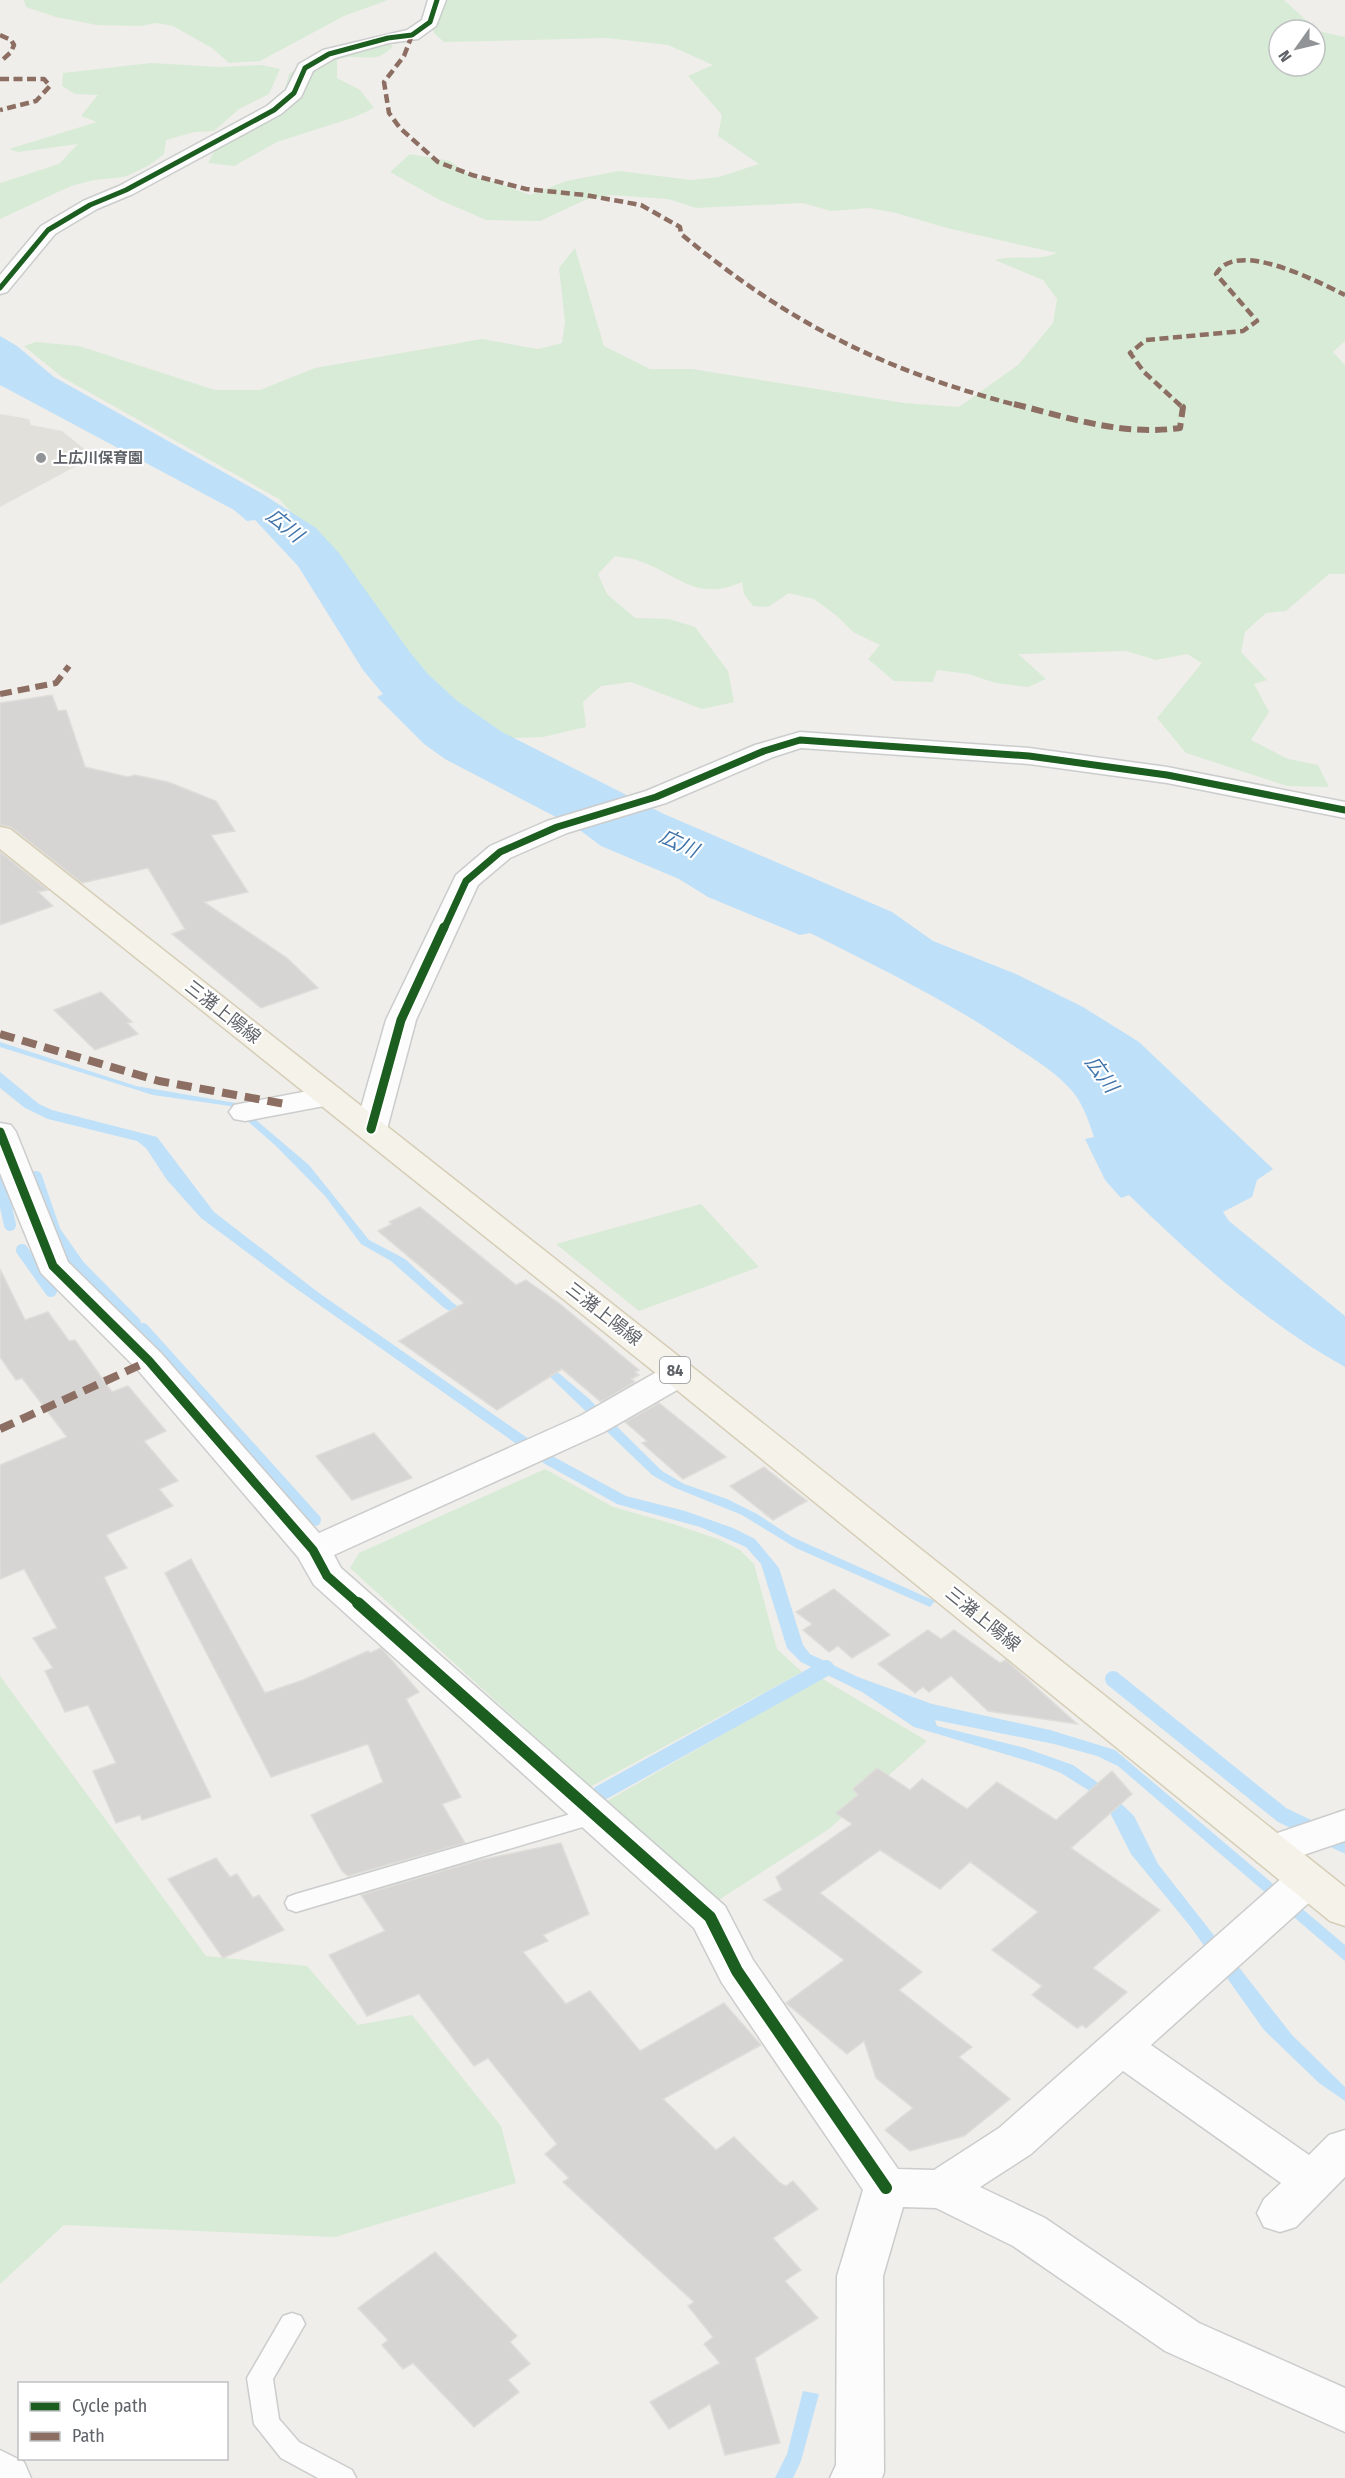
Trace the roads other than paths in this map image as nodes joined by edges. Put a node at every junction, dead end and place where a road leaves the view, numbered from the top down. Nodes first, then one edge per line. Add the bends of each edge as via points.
1 (437, 0) edge
2 (0, 288) edge
3 (1345, 810) edge
4 (0, 835) edge
5 (329, 1096) junction
6 (245, 1112) dead end
7 (371, 1129) junction
8 (0, 1132) edge
9 (679, 1374) junction
10 (313, 1550) junction
11 (595, 1815) junction
12 (1314, 1836) edge
13 (297, 1903) dead end
14 (1279, 1905) junction
15 (1345, 1910) edge
16 (1120, 2046) junction
17 (1345, 2148) edge
18 (1312, 2181) junction
19 (886, 2188) junction
20 (941, 2189) junction
21 (1280, 2213) dead end
22 (292, 2324) dead end
23 (1345, 2411) edge
24 (0, 2472) edge
25 (7, 2478) edge
26 (343, 2478) edge
27 (854, 2478) edge

1 - 2 street via 430,22 412,35 329,54 305,68 294,93 273,110 48,230
3 - 7 street via 1167,775 1029,756 800,740 764,750 656,797 557,827 500,852 466,881 401,1020
4 - 5 main road, 三潴上陽線 / 84
5 - 6 street
5 - 7 main road, 三潴上陽線 / 84
7 - 9 main road, 三潴上陽線 / 84
8 - 10 street via 53,1266 149,1361
9 - 10 street via 592,1424
9 - 12 main road, 三潴上陽線 / 84
10 - 11 street via 327,1576
11 - 13 lane
11 - 19 street via 710,1917 737,1971
12 - 14 main road, 三潴上陽線 / 84
14 - 15 main road, 三潴上陽線 / 84
14 - 16 street
16 - 18 street
16 - 20 street via 1015,2141
17 - 18 street
18 - 21 street
19 - 20 street
19 - 27 street via 860,2276 860,2472
20 - 23 street via 1029,2232 1182,2337
22 - 26 lane via 260,2378 267,2424 290,2450
24 - 25 street

